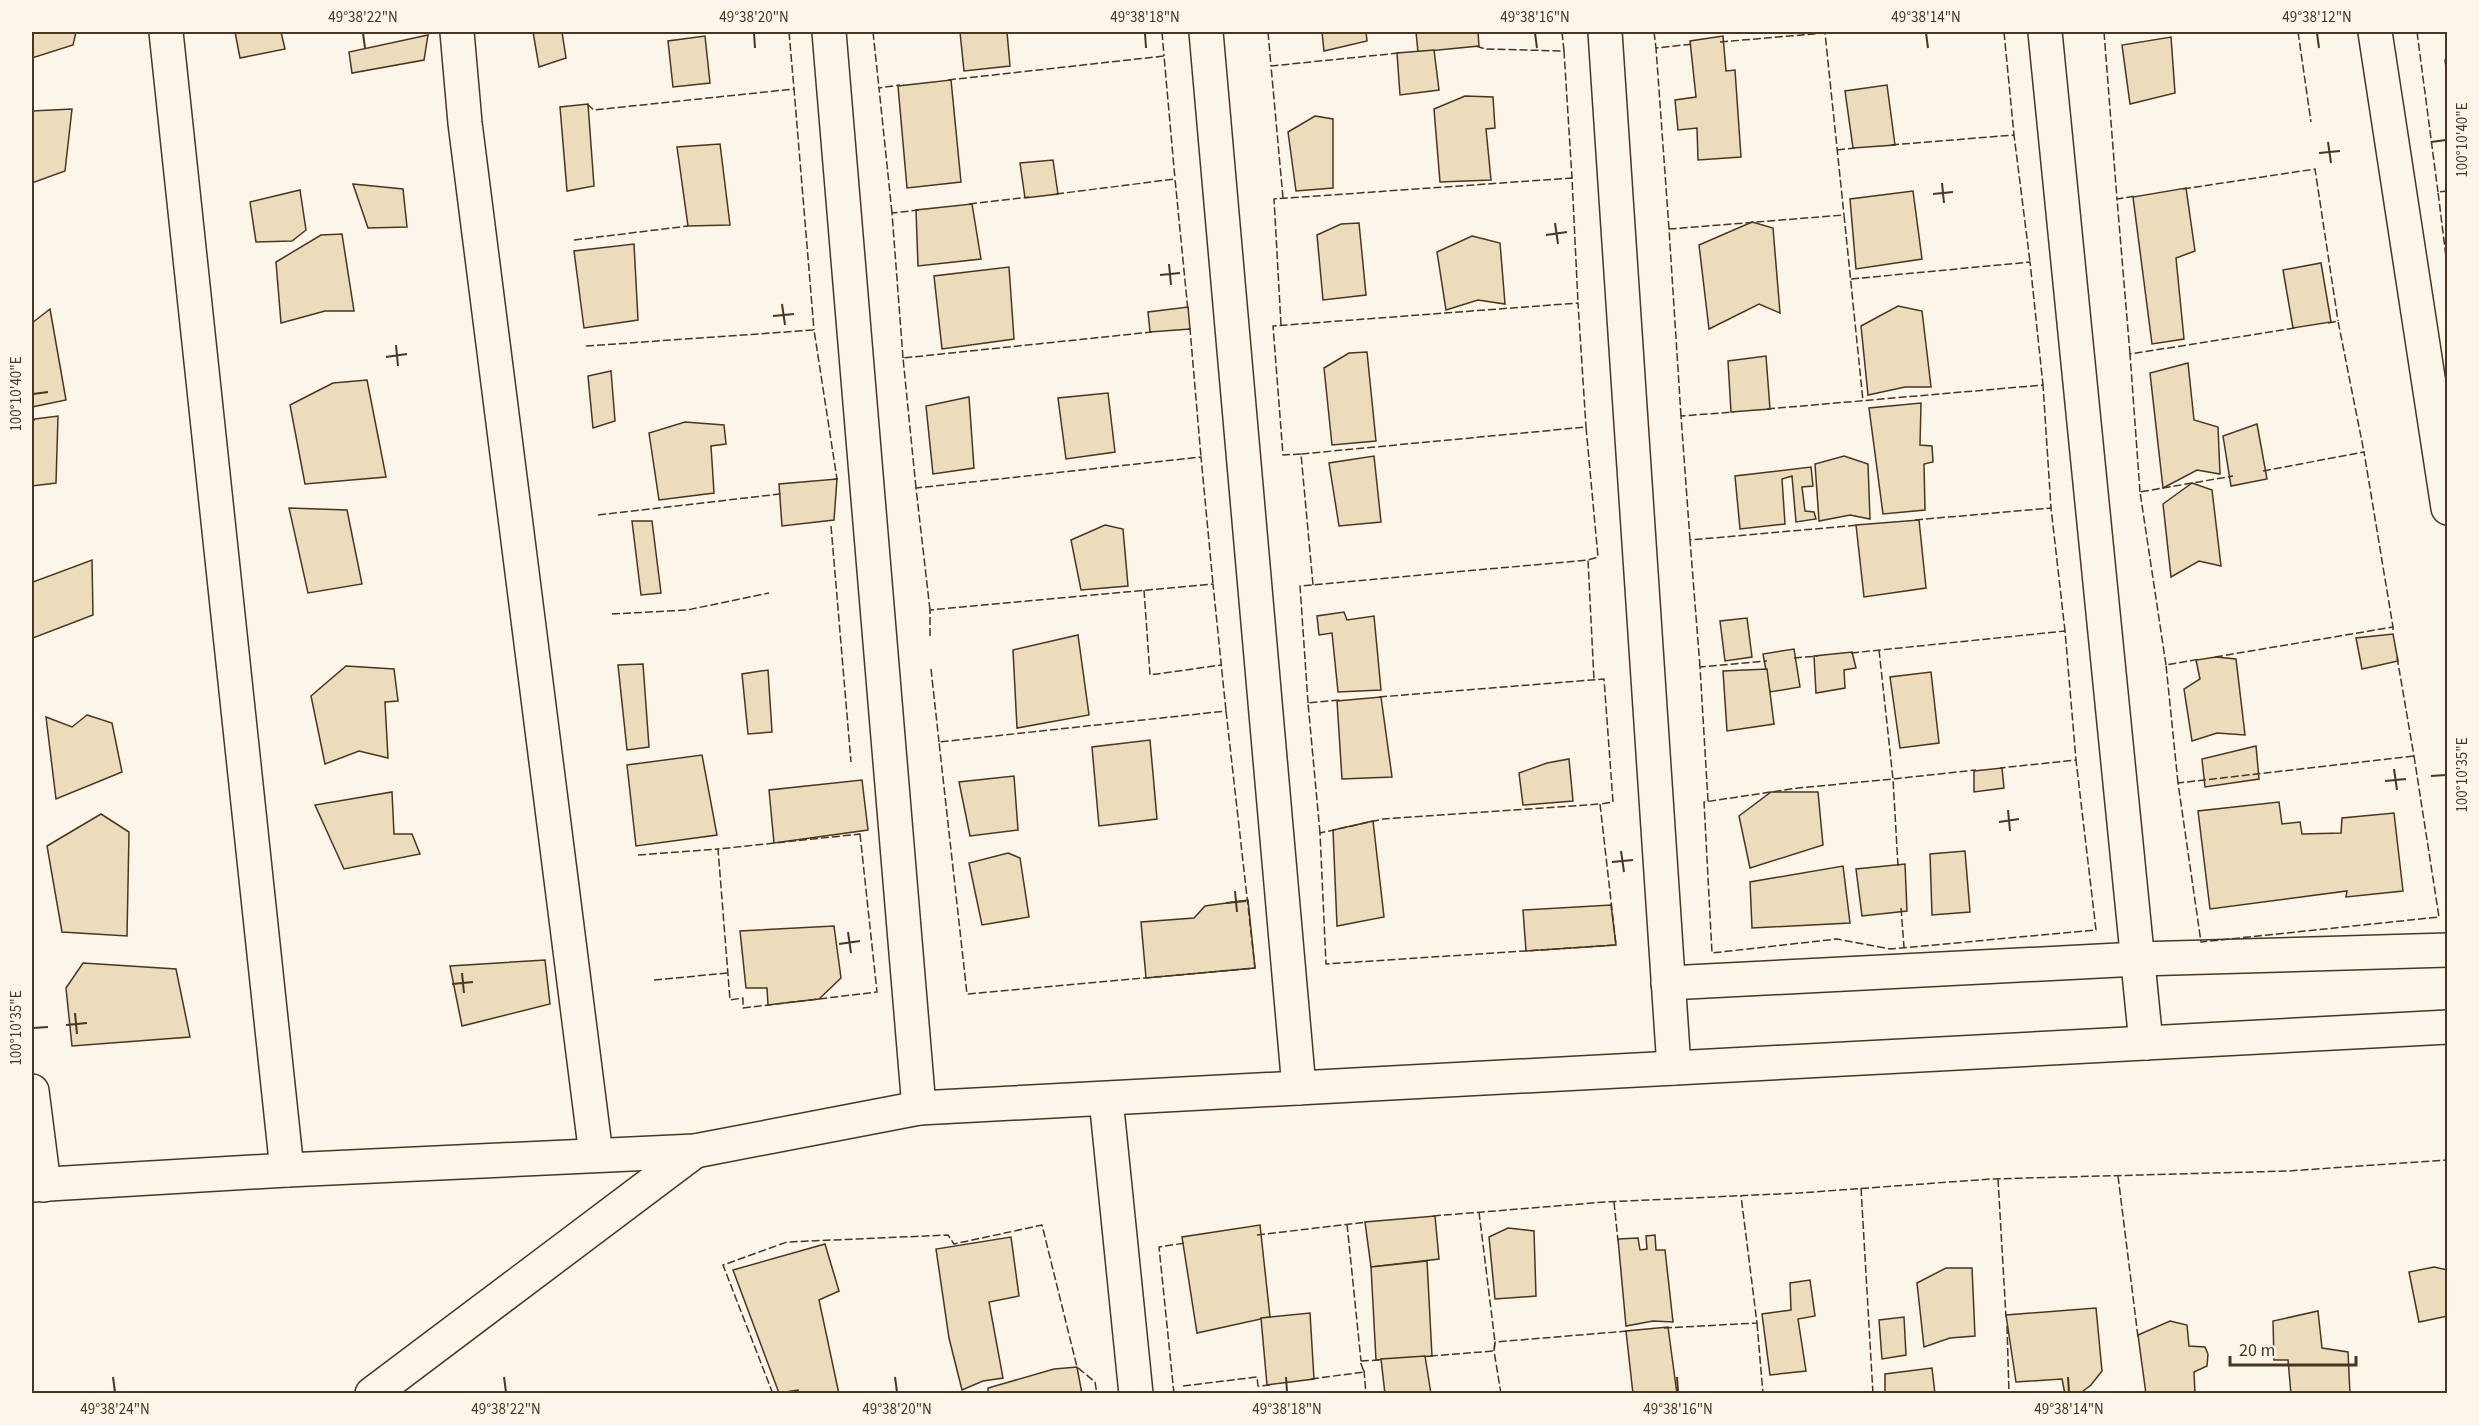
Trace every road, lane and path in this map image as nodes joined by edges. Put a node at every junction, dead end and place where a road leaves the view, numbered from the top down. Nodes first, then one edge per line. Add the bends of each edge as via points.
1 (166, 32) edge
2 (457, 32) edge
3 (829, 32) edge
4 (1206, 32) edge
5 (1605, 32) edge
6 (2045, 32) edge
7 (2375, 32) edge
8 (2448, 508) edge
9 (2448, 950) edge
10 (2138, 959) junction
11 (1668, 983) junction
12 (2448, 1027) edge
13 (2146, 1043) junction
14 (1674, 1068) junction
15 (1299, 1088) junction
16 (32, 1091) edge
17 (1106, 1099) junction
18 (919, 1108) junction
19 (695, 1151) junction
20 (596, 1155) junction
21 (287, 1170) junction
22 (38, 1185) edge
23 (372, 1394) edge
24 (1136, 1394) edge

1 - 21 street
2 - 20 street via 465,123
3 - 18 street
4 - 15 street
5 - 11 street
6 - 10 street
7 - 8 street
9 - 10 street
10 - 11 street
10 - 13 street
11 - 14 street
12 - 13 street
13 - 14 street
14 - 15 street
15 - 17 street
16 - 22 street
17 - 18 street
17 - 24 street
18 - 19 street
19 - 20 street
19 - 23 street
20 - 21 street
21 - 22 street

